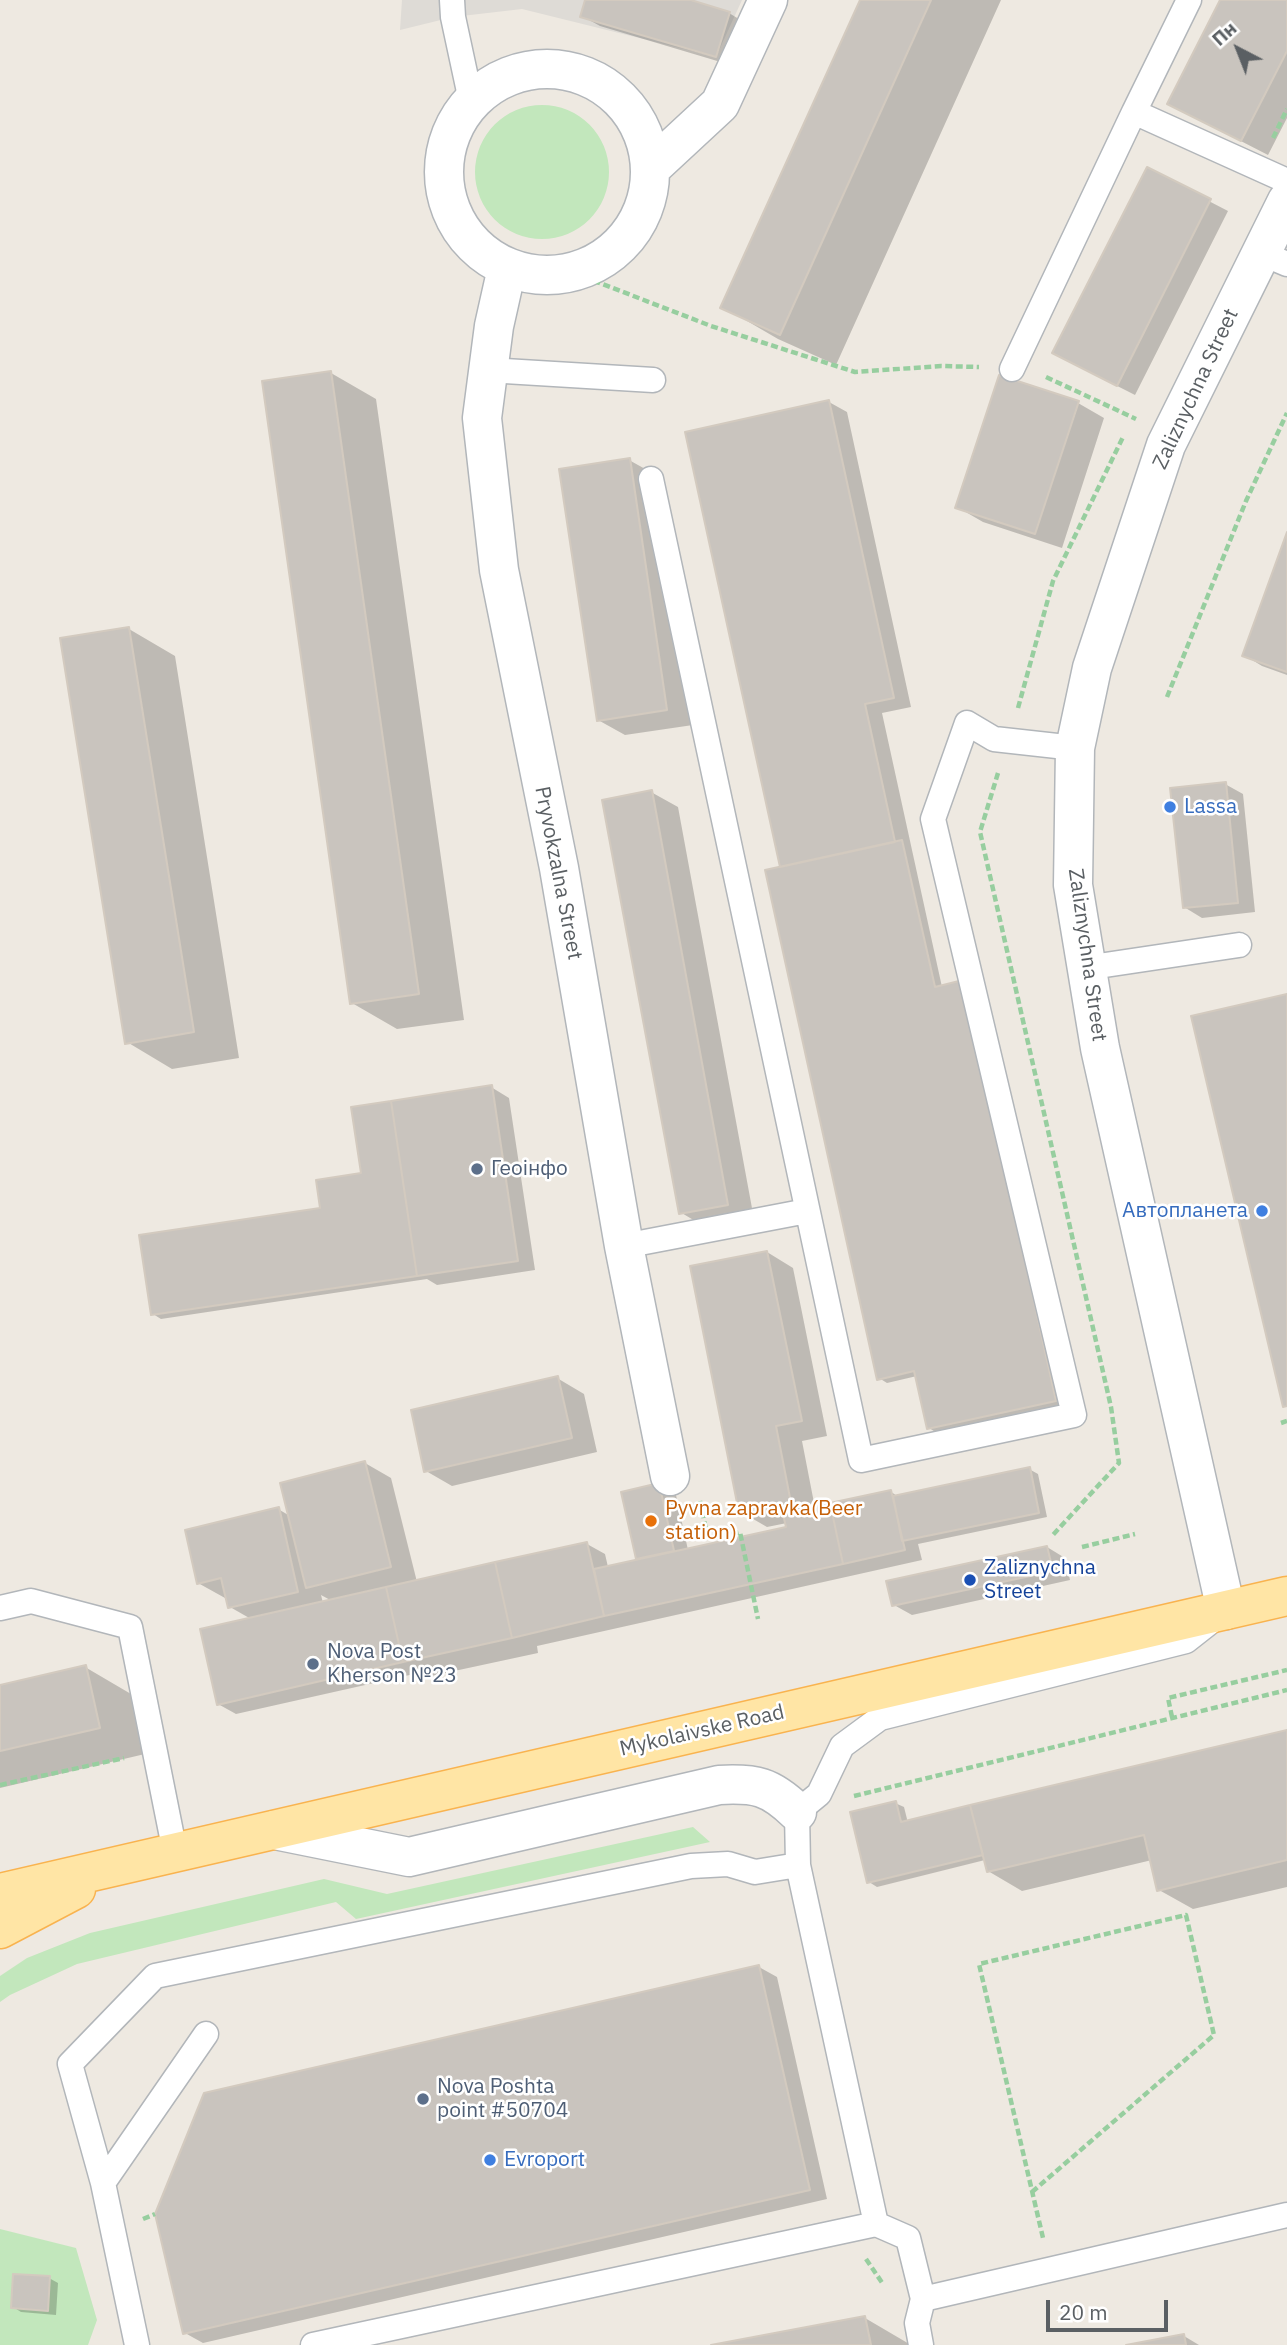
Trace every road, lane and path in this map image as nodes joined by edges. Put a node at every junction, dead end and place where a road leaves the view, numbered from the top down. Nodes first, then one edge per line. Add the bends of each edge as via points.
1 (452, 0) edge
2 (768, 0) edge
3 (1189, 0) edge
4 (471, 101) junction
5 (1134, 112) junction
6 (651, 168) junction
7 (1287, 181) edge
8 (1287, 201) edge
9 (1274, 259) edge
10 (507, 268) junction
11 (573, 273) junction
12 (1012, 369) junction
13 (488, 370) junction
14 (653, 380) dead end
15 (1287, 413) edge
16 (1171, 436) junction
17 (650, 479) dead end
18 (1167, 698) dead end
19 (1075, 748) junction
20 (1240, 945) dead end
21 (1085, 968) junction
22 (807, 1211) junction
23 (624, 1246) junction
24 (670, 1476) joint
25 (1135, 1534) dead end
26 (1082, 1547) dead end
27 (1287, 1596) edge
28 (0, 1608) edge
29 (1226, 1610) junction
30 (758, 1619) dead end
31 (1287, 1670) edge
32 (1287, 1690) edge
33 (1172, 1717) junction
34 (156, 1751) junction
35 (0, 1785) edge
36 (843, 1798) dead end
37 (797, 1812) junction
38 (275, 1830) junction
39 (175, 1852) junction
40 (797, 1864) junction
41 (118, 1866) junction
42 (0, 1892) edge
43 (0, 1929) edge
44 (206, 2034) dead end
45 (103, 2183) junction
46 (1032, 2192) junction
47 (1287, 2214) edge
48 (876, 2224) junction
49 (1050, 2269) junction
50 (923, 2299) junction
51 (137, 2345) edge
52 (313, 2345) edge
53 (921, 2345) edge

1 - 4 lane
2 - 6 street via 720,104
3 - 5 lane
4 - 6 street via 499,80 533,69 567,70 600,82 627,105 645,134
4 - 10 street via 449,139 445,194 458,225 479,251
5 - 7 lane
5 - 12 lane
6 - 11 street via 646,203 631,234 605,258
8 - 9 street, Zaliznychna Street
9 - 16 street, Zaliznychna Street
10 - 11 street via 540,276
10 - 13 street, Pryvokzalna Street
11 - 12 path via 712,326 855,372 941,366
12 - 16 path via 1031,370
13 - 14 lane
13 - 23 street, Pryvokzalna Street via 482,418 499,569 559,868
15 - 18 path via 1246,501
16 - 19 street, Zaliznychna Street via 1091,668
17 - 22 lane
19 - 21 street, Zaliznychna Street via 1073,885
19 - 22 lane via 993,739 967,723 933,819 1074,1415 861,1460
20 - 21 lane
21 - 29 street, Zaliznychna Street
22 - 23 lane
23 - 24 street, Pryvokzalna Street
24 - 30 path via 700,1499 708,1539 740,1532
25 - 26 path
27 - 29 main road, Mykolaivske Road
28 - 34 lane via 31,1601 130,1627
29 - 37 lane via 1186,1641 880,1718 842,1746 819,1794
29 - 38 main road, Mykolaivske Road
31 - 33 path via 1168,1698
32 - 33 path
33 - 36 path
34 - 35 path
34 - 39 lane
37 - 38 street via 767,1788 719,1784 409,1857
37 - 40 lane
38 - 39 main road, Mykolaivske Road
39 - 41 main road, Mykolaivske Road
40 - 45 lane via 755,1872 728,1864 691,1866 155,1976 70,2064
40 - 48 lane
41 - 42 main road, Mykolaivske Road
41 - 43 main road, Mykolaivske Road
44 - 45 lane
45 - 51 lane
46 - 46 path via 979,1965 1186,1915 1214,2035
46 - 49 path
47 - 49 lane
48 - 50 lane via 908,2238
48 - 52 lane
49 - 50 lane
50 - 53 lane via 917,2323

